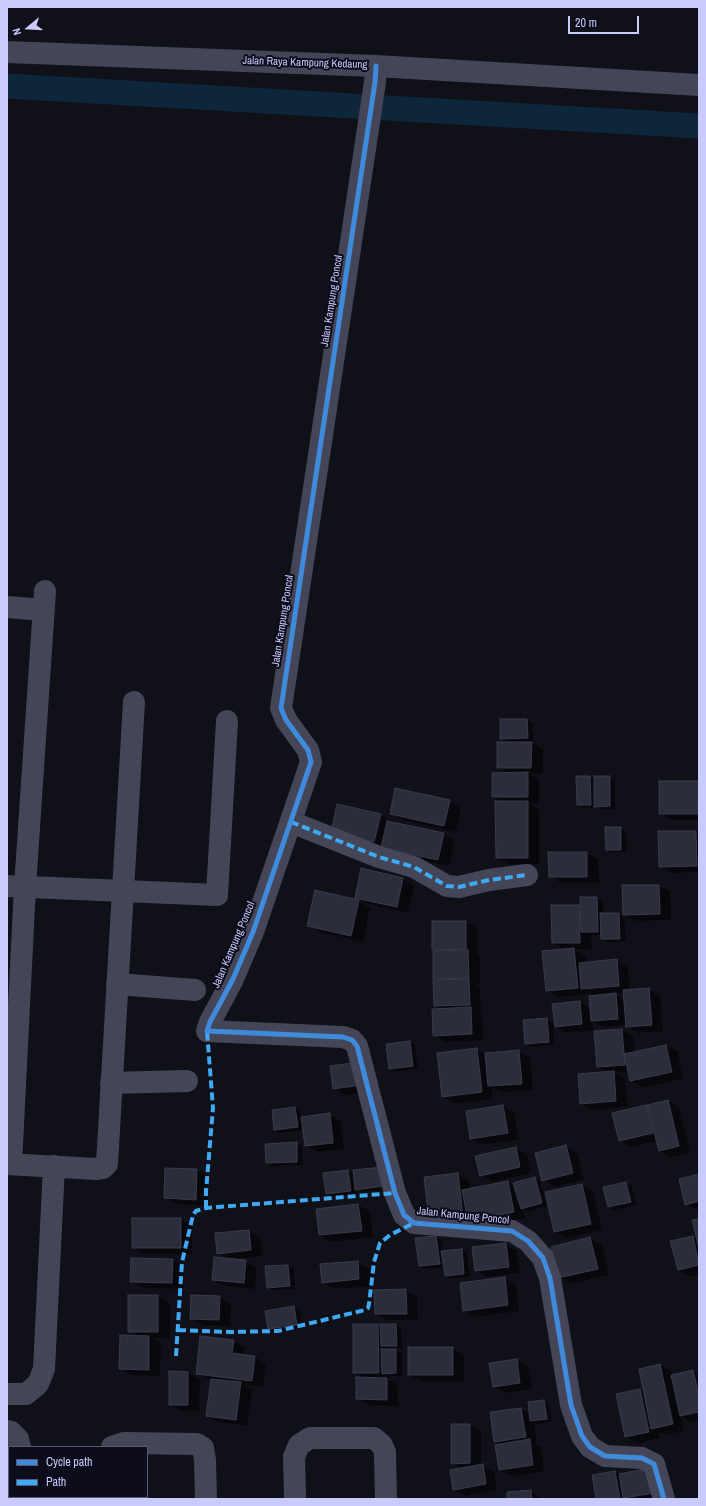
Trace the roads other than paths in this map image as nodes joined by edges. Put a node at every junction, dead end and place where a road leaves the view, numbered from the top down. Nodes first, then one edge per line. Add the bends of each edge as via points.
1 (7, 52) edge
2 (375, 74) junction
3 (699, 85) edge
4 (7, 607) edge
5 (134, 702) dead end
6 (227, 721) dead end
7 (291, 822) junction
8 (527, 875) dead end
9 (16, 886) edge
10 (122, 892) junction
11 (117, 984) junction
12 (195, 990) dead end
13 (187, 1081) dead end
14 (111, 1083) junction
15 (9, 1164) edge
16 (54, 1166) junction
17 (7, 1394) edge
18 (7, 1431) edge
19 (20, 1446) edge
20 (115, 1446) edge
21 (206, 1499) edge
22 (295, 1499) edge
23 (386, 1499) edge
24 (664, 1499) edge

1 - 2 street, Jalan Raya Kampung Kedaung
2 - 3 street, Jalan Raya Kampung Kedaung
2 - 7 street, Jalan Kampung Poncol via 281,708 286,720 311,757
4 - 9 street via 44,600
5 - 10 street
6 - 10 street via 217,895
7 - 8 street via 380,857 414,867 447,886 459,887
7 - 24 street, Jalan Kampung Poncol via 253,932 207,1031 343,1037 352,1040 357,1046 394,1193 404,1215 414,1223 512,1231 528,1241 543,1258 550,1278 571,1405 582,1436 590,1447 605,1456 642,1458 654,1464
9 - 10 street
9 - 15 street
10 - 11 street
11 - 12 street
11 - 14 street
13 - 14 street
14 - 16 street via 106,1164 103,1168 96,1169
15 - 16 street
16 - 17 street via 44,1369 38,1384 26,1394
18 - 19 street via 18,1439
20 - 21 street via 124,1443 197,1444 203,1448 204,1454
22 - 23 street via 294,1457 299,1445 310,1438 374,1438 385,1452

